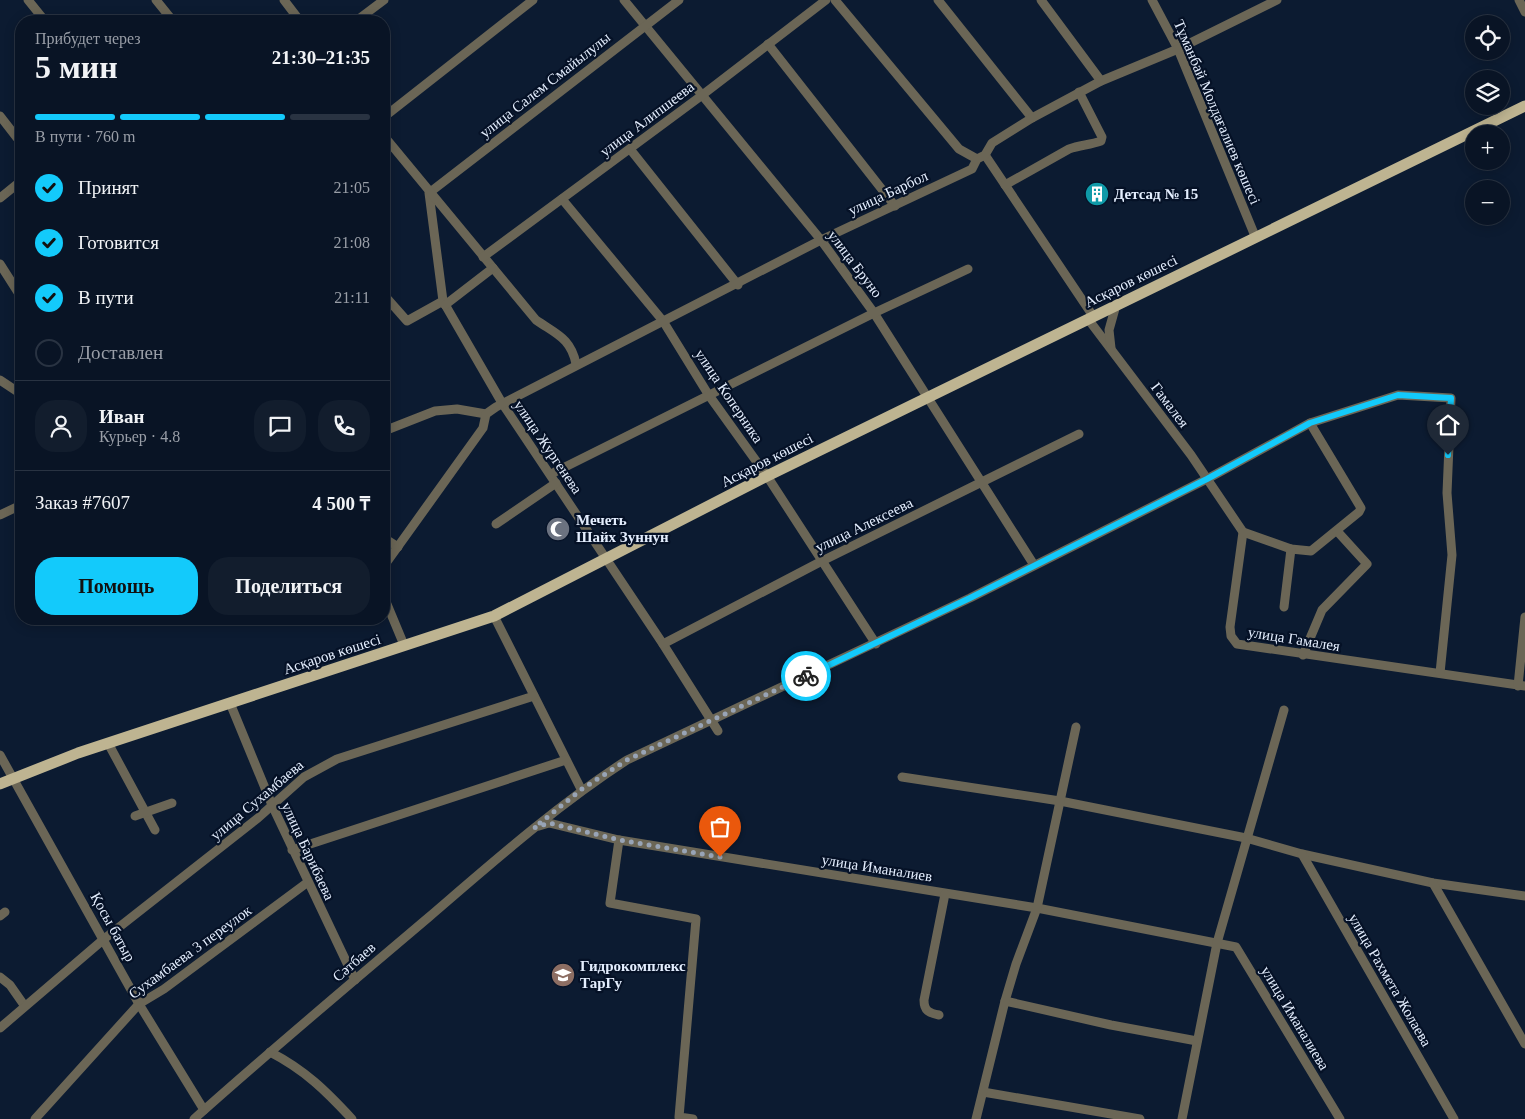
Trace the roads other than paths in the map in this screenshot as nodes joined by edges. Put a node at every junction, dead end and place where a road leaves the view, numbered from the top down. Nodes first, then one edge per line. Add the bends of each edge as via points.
1 (28, 0) edge
2 (156, 0) edge
3 (284, 0) edge
4 (384, 0) edge
5 (533, 0) edge
6 (624, 0) edge
7 (679, 0) edge
8 (826, 0) edge
9 (836, 0) edge
10 (938, 0) edge
11 (1041, 0) edge
12 (1152, 0) edge
13 (1277, 0) edge
14 (1519, 0) edge
15 (1525, 12) edge
16 (40, 15) edge
17 (168, 15) edge
18 (295, 15) edge
19 (364, 15) edge
20 (645, 25) junction
21 (768, 44) junction
22 (1178, 49) junction
23 (1101, 81) junction
24 (1079, 92) junction
25 (701, 96) junction
26 (1525, 106) edge
27 (390, 112) edge
28 (0, 116) edge
29 (1032, 118) junction
30 (15, 135) edge
31 (390, 144) edge
32 (630, 148) junction
33 (981, 157) junction
34 (1005, 185) junction
35 (15, 186) edge
36 (429, 193) junction
37 (0, 198) edge
38 (562, 199) junction
39 (895, 206) junction
40 (1255, 236) junction
41 (821, 240) junction
42 (483, 257) junction
43 (0, 264) edge
44 (493, 268) junction
45 (968, 269) dead end
46 (738, 285) junction
47 (15, 288) edge
48 (390, 302) edge
49 (444, 302) junction
50 (1116, 305) junction
51 (874, 313) junction
52 (1091, 318) junction
53 (663, 321) junction
54 (1111, 348) junction
55 (576, 364) junction
56 (0, 380) edge
57 (15, 390) edge
58 (708, 394) junction
59 (926, 398) junction
60 (502, 403) junction
61 (486, 414) junction
62 (1310, 423) junction
63 (390, 429) edge
64 (1079, 434) dead end
65 (768, 476) junction
66 (553, 478) junction
67 (1207, 479) junction
68 (981, 482) junction
69 (15, 508) edge
70 (0, 515) edge
71 (496, 524) dead end
72 (1338, 530) junction
73 (1243, 532) junction
74 (390, 542) edge
75 (398, 547) junction
76 (1291, 549) junction
77 (390, 558) edge
78 (606, 559) junction
79 (822, 561) junction
80 (1034, 565) junction
81 (1284, 608) dead end
82 (390, 611) edge
83 (494, 616) junction
84 (1525, 616) edge
85 (664, 644) junction
86 (876, 644) junction
87 (404, 645) junction
88 (1303, 655) junction
89 (1440, 673) junction
90 (1522, 686) edge
91 (534, 696) junction
92 (230, 704) junction
93 (1284, 710) dead end
94 (710, 721) junction
95 (1076, 726) dead end
96 (718, 731) dead end
97 (108, 743) junction
98 (0, 755) edge
99 (566, 760) junction
100 (902, 777) dead end
101 (14, 778) junction
102 (0, 784) edge
103 (582, 789) junction
104 (1060, 801) junction
105 (172, 803) dead end
106 (272, 805) junction
107 (145, 812) junction
108 (135, 816) dead end
109 (534, 828) junction
110 (155, 830) dead end
111 (1246, 838) junction
112 (620, 840) junction
113 (292, 850) junction
114 (1302, 854) junction
115 (308, 882) junction
116 (1433, 883) junction
117 (945, 894) junction
118 (1525, 896) edge
119 (1037, 908) junction
120 (104, 940) junction
121 (1217, 943) junction
122 (0, 977) edge
123 (355, 980) junction
124 (1005, 1001) junction
125 (139, 1004) junction
126 (24, 1006) junction
127 (939, 1016) dead end
128 (0, 1028) edge
129 (1197, 1041) junction
130 (1525, 1044) edge
131 (270, 1052) junction
132 (983, 1092) junction
133 (204, 1110) junction
134 (35, 1119) edge
135 (194, 1119) edge
136 (352, 1119) edge
137 (692, 1119) edge
138 (976, 1119) edge
139 (1140, 1119) edge
140 (1182, 1119) edge
141 (1340, 1119) edge
142 (1454, 1119) edge

1 - 16 street
2 - 17 street
3 - 18 street
4 - 19 street
5 - 27 street
6 - 20 street, улица Бруно
7 - 20 street, улица Салем Смайылулы
8 - 21 street, улица Алипшеева
9 - 33 street via 959,149
10 - 29 street
11 - 23 street
12 - 22 street, Тұманбай Молдағалиев көшесі
13 - 22 street, улица Барбол
14 - 15 street
20 - 25 street, улица Бруно
20 - 36 street, улица Салем Смайылулы
21 - 25 street, улица Алипшеева
21 - 39 street
22 - 23 street, улица Барбол
22 - 40 street, Тұманбай Молдағалиев көшесі
23 - 24 street, улица Барбол
24 - 29 street, улица Барбол
24 - 34 street via 1102,137 1101,141 1079,145
25 - 32 street, улица Алипшеева
25 - 41 street, улица Бруно
26 - 40 main road, Асқаров көшесі
28 - 30 street
29 - 33 street, улица Барбол via 992,143
31 - 36 street
32 - 38 street, улица Алипшеева
32 - 46 street
33 - 34 street
33 - 39 street, улица Барбол via 972,169
34 - 52 street
35 - 37 street
36 - 42 street
36 - 49 street
38 - 42 street, улица Алипшеева
38 - 53 street, улица Коперника
39 - 41 street, улица Барбол
40 - 50 main road, Асқаров көшесі
41 - 46 street, улица Барбол
41 - 51 street, улица Бруно
42 - 44 street
43 - 47 street
44 - 49 street
44 - 55 street via 536,320 571,346
45 - 51 street
46 - 53 street, улица Барбол
48 - 49 street via 406,321
49 - 60 street, улица Жургенева
50 - 52 main road, Асқаров көшесі
50 - 54 street via 1109,330
51 - 58 street
51 - 59 street, улица Бруно
52 - 54 street, Гамалея
52 - 59 main road, Асқаров көшесі
53 - 55 street, улица Барбол
53 - 58 street, улица Коперника
54 - 67 street, Гамалея
55 - 60 street, улица Барбол
56 - 57 street
58 - 65 street, улица Коперника
58 - 66 street
59 - 65 main road, Асқаров көшесі
59 - 68 street, улица Бруно
60 - 61 street, улица Барбол
60 - 66 street, улица Жургенева
61 - 63 street via 457,409 435,411
61 - 75 street via 483,428
62 - 67 street, Сәтбаев
62 - 72 street via 1361,508
62 - 89 street, Сәтбаев via 1398,395 1451,398 1447,493 1452,555
64 - 68 street, улица Алексеева
65 - 78 main road, Асқаров көшесі
65 - 79 street, улица Коперника
66 - 71 street
66 - 78 street, улица Жургенева
67 - 73 street
67 - 80 street, Сәтбаев
68 - 79 street, улица Алексеева
68 - 80 street, улица Бруно
69 - 70 street
72 - 76 street via 1313,550
72 - 88 street via 1367,564 1322,610
73 - 76 street
73 - 88 street, улица Гамалея via 1231,636 1237,644
74 - 75 street
75 - 77 street
76 - 81 street
78 - 83 main road, Асқаров көшесі
78 - 85 street, улица Жургенева
79 - 85 street, улица Алексеева
79 - 86 street, улица Коперника
80 - 86 street, Сәтбаев
82 - 87 street
83 - 87 main road, Асқаров көшесі
83 - 91 street
84 - 90 street
85 - 94 street, улица Жургенева
86 - 94 street, Сәтбаев
87 - 92 main road, Асқаров көшесі
88 - 89 street, улица Гамалея
89 - 90 street, улица Гамалея
91 - 99 street
91 - 106 street, улица Сухамбаева via 337,759 304,777
92 - 97 main road, Асқаров көшесі
92 - 106 street, улица Барибаева
93 - 111 street
94 - 96 street, улица Жургенева
94 - 103 street, Сәтбаев via 627,760
95 - 104 street
97 - 101 main road, Асқаров көшесі
97 - 107 street
98 - 101 street, Қосы батыр
99 - 103 street
99 - 113 street
100 - 104 street
101 - 102 main road, Асқаров көшесі
101 - 120 street, Қосы батыр
103 - 109 street, Сәтбаев
104 - 111 street
104 - 119 street
105 - 107 street
106 - 113 street, улица Барибаева
106 - 120 street, улица Сухамбаева
107 - 108 street
107 - 110 street
109 - 112 street, улица Иманалиев via 549,823
109 - 123 street, Сәтбаев
111 - 114 street
111 - 121 street
112 - 117 street, улица Иманалиев
112 - 137 street via 610,903 696,919 679,1117
113 - 115 street, улица Барибаева
114 - 116 street
114 - 142 street, улица Рахмета Жолаева
115 - 123 street, улица Барибаева
115 - 125 street, Сухамбаева 3 переулок
116 - 118 street
116 - 130 street
117 - 119 street, улица Иманалиев
117 - 127 street via 924,1000 928,1012
119 - 121 street, улица Иманалиев
119 - 124 street
120 - 125 street, Қосы батыр
120 - 126 street, улица Сухамбаева
121 - 129 street
121 - 141 street, улица Иманалиева via 1236,947
122 - 126 street via 10,985
123 - 131 street, Сәтбаев
124 - 129 street
124 - 132 street
125 - 133 street, Қосы батыр
125 - 134 street, Сухамбаева 3 переулок
126 - 128 street, улица Сухамбаева
129 - 140 street
131 - 133 street, Сәтбаев
131 - 136 street via 296,1065
132 - 138 street
132 - 139 street
133 - 135 street, Сәтбаев

